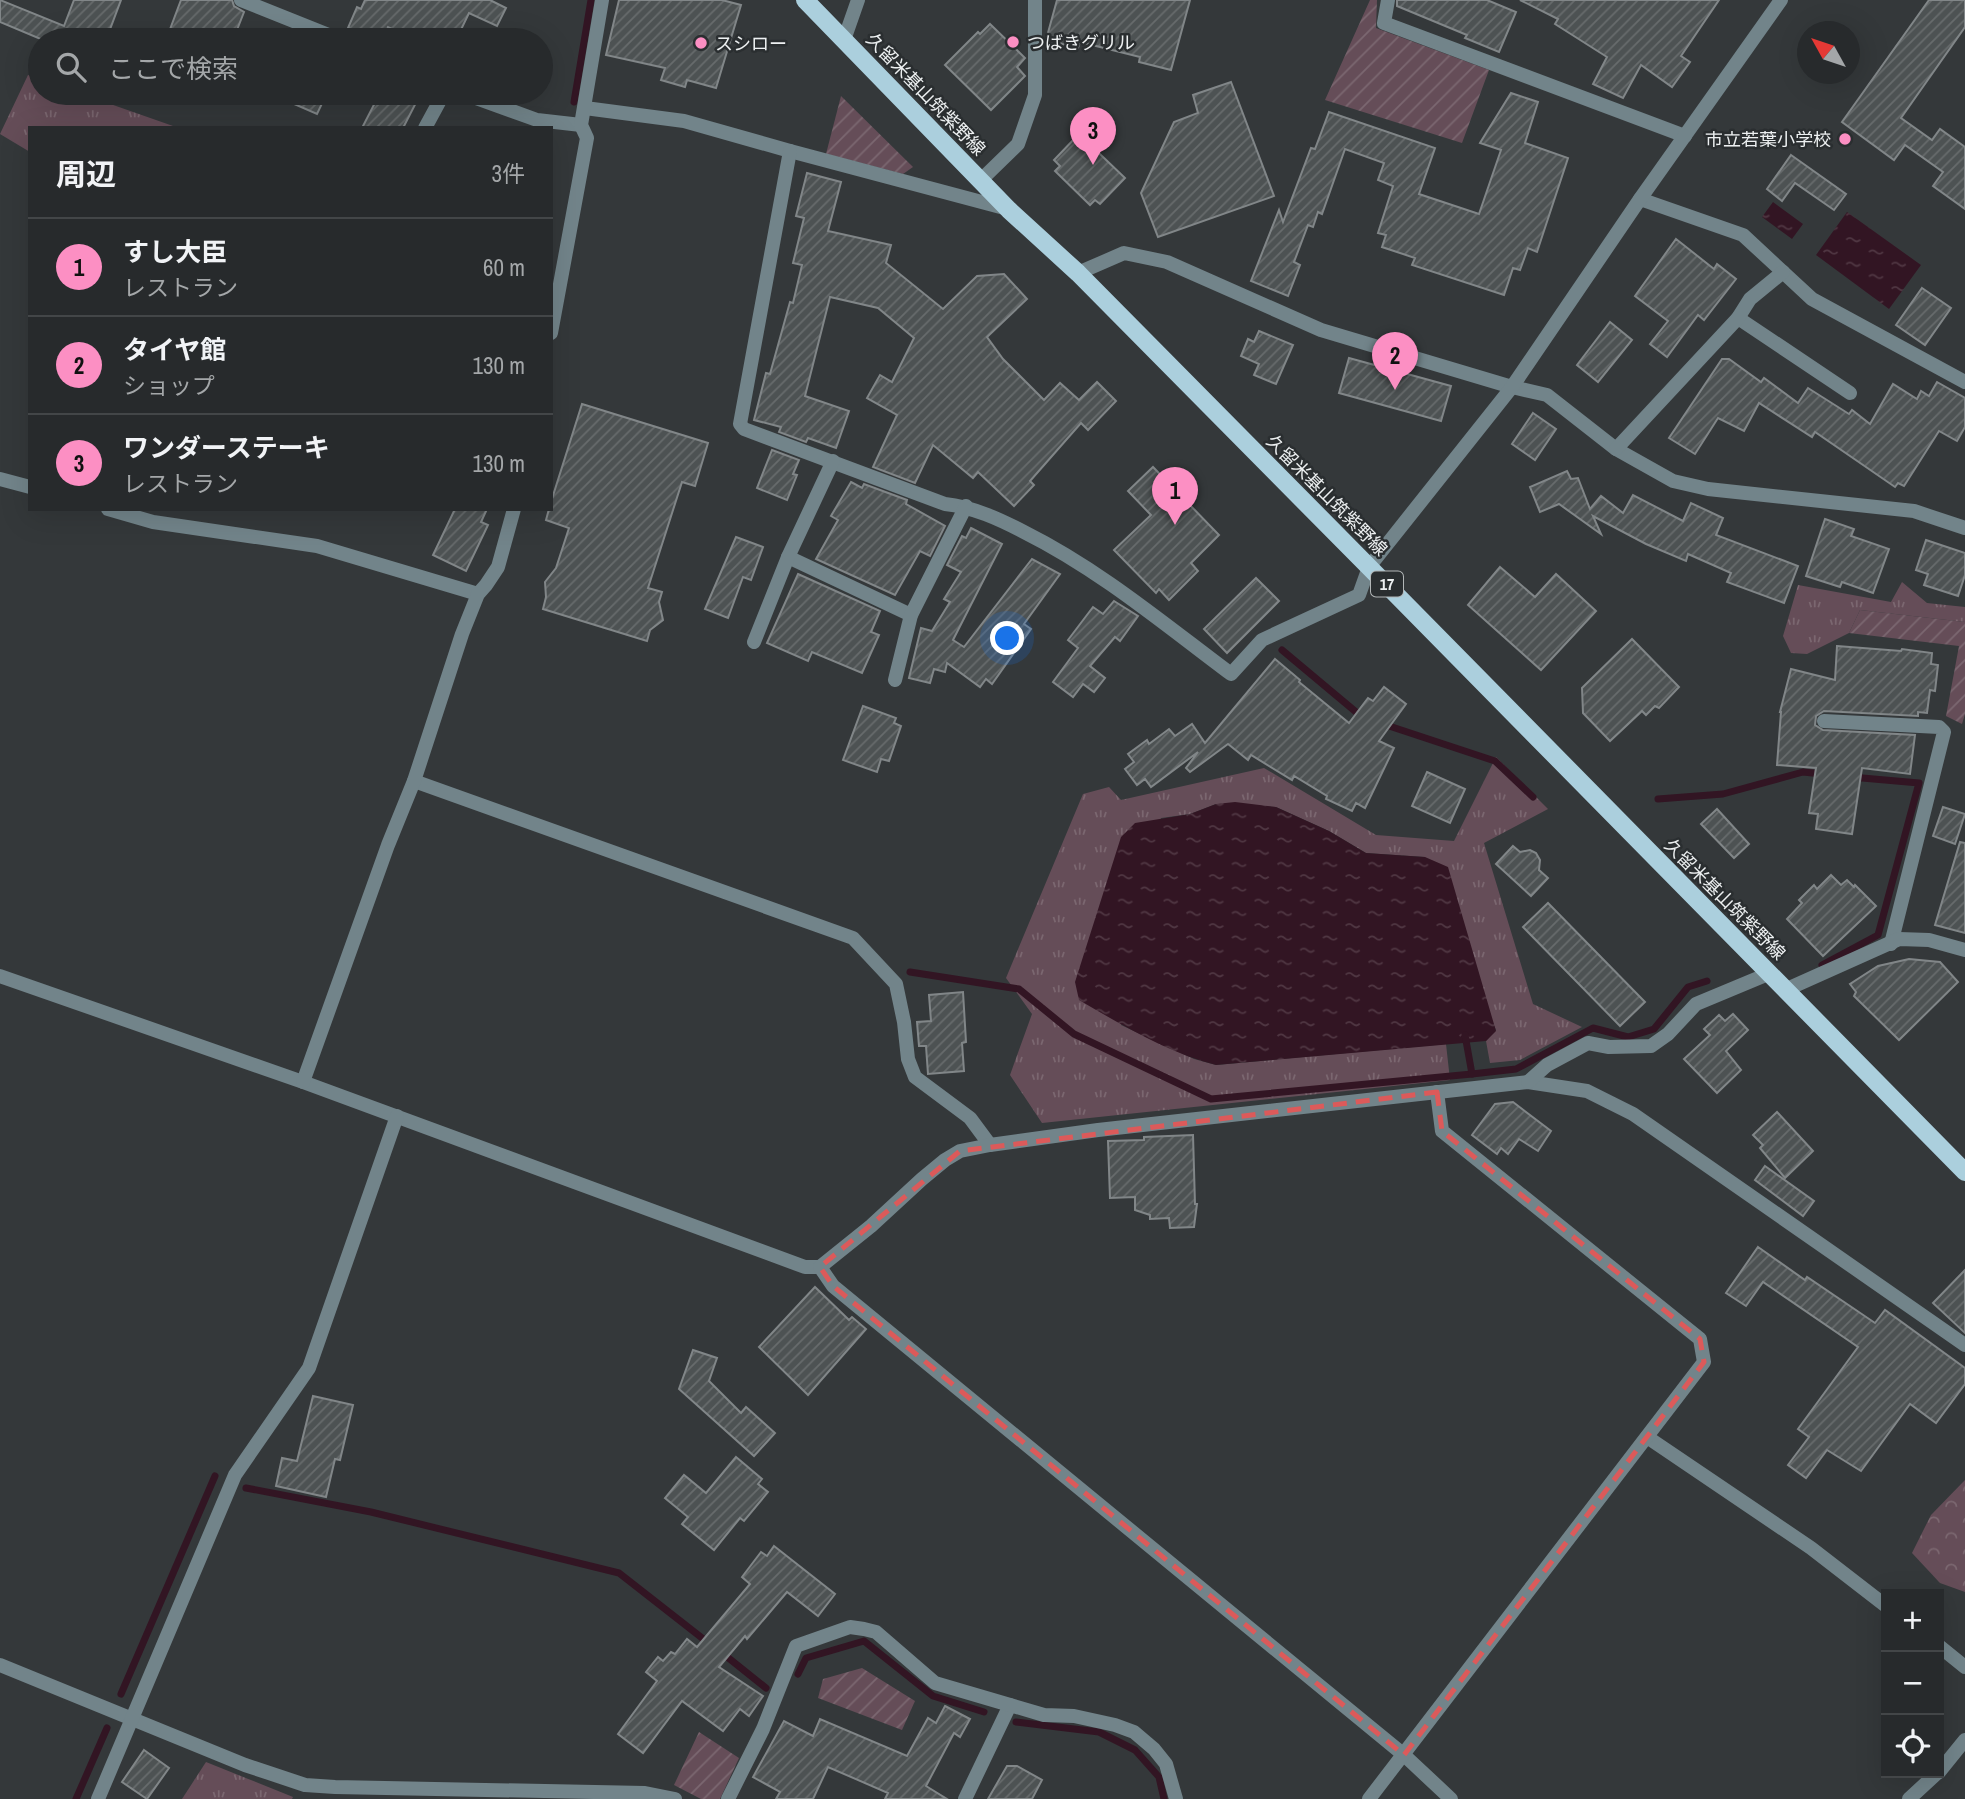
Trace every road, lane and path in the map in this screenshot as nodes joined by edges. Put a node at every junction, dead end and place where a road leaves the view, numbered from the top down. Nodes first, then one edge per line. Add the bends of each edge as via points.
1 (241, 0) edge
2 (602, 0) edge
3 (805, 0) edge
4 (858, 0) edge
5 (1035, 0) edge
6 (1388, 0) edge
7 (1781, 0) edge
8 (311, 28) edge
9 (844, 40) junction
10 (437, 105) edge
11 (495, 105) edge
12 (585, 108) junction
13 (581, 125) junction
14 (426, 126) edge
15 (1685, 136) junction
16 (790, 151) junction
17 (981, 180) junction
18 (1640, 199) junction
19 (1010, 210) junction
20 (1783, 272) junction
21 (1078, 273) junction
22 (1738, 318) junction
23 (553, 321) edge
24 (1965, 382) edge
25 (1511, 387) junction
26 (1850, 393) dead end
27 (1616, 449) junction
28 (833, 461) junction
29 (0, 479) edge
30 (28, 486) edge
31 (966, 506) junction
32 (115, 511) edge
33 (513, 511) edge
34 (1965, 528) edge
35 (788, 558) junction
36 (1369, 567) junction
37 (478, 594) junction
38 (911, 615) junction
39 (754, 642) dead end
40 (895, 680) dead end
41 (1824, 721) dead end
42 (414, 781) junction
43 (1891, 944) junction
44 (1965, 950) edge
45 (1768, 974) junction
46 (0, 976) edge
47 (1785, 990) junction
48 (303, 1082) junction
49 (1528, 1082) junction
50 (1437, 1092) junction
51 (397, 1116) junction
52 (990, 1144) junction
53 (1965, 1172) edge
54 (820, 1267) junction
55 (1965, 1345) edge
56 (1647, 1437) junction
57 (1881, 1601) edge
58 (1944, 1650) edge
59 (0, 1665) edge
60 (1965, 1667) edge
61 (1010, 1704) junction
62 (132, 1719) junction
63 (1965, 1740) edge
64 (1404, 1755) junction
65 (1944, 1765) edge
66 (1932, 1778) edge
67 (98, 1799) edge
68 (675, 1799) edge
69 (728, 1799) edge
70 (965, 1799) edge
71 (1176, 1799) edge
72 (1368, 1799) edge
73 (1451, 1799) edge
74 (1909, 1799) edge

1 - 8 street
2 - 12 street
3 - 9 main road, 久留米基山筑紫野線 / 17
4 - 9 street
5 - 17 street via 1035,95 1018,144
6 - 15 street via 1384,23
7 - 15 street
9 - 17 main road, 久留米基山筑紫野線 / 17
10 - 14 street
11 - 13 street via 537,120
12 - 13 street
12 - 16 street via 684,121
13 - 23 street via 587,138
15 - 18 street
16 - 19 street
16 - 28 street via 740,424
17 - 19 main road, 久留米基山筑紫野線 / 17
18 - 20 street via 1742,235
18 - 25 street
19 - 21 main road, 久留米基山筑紫野線 / 17
20 - 22 street via 1750,299
20 - 24 street via 1812,299
21 - 25 street via 1124,253 1167,262 1321,330
21 - 36 main road, 久留米基山筑紫野線 / 17
22 - 26 street
22 - 27 street
25 - 27 street via 1548,395
25 - 36 street
27 - 34 street via 1673,481 1914,511
28 - 31 street via 944,504
28 - 35 street
29 - 30 street
31 - 36 street via 1060,550 1231,674 1262,640 1359,595
31 - 38 street
32 - 37 street via 153,522 317,546
33 - 37 street via 498,567
35 - 38 street
35 - 39 street
36 - 45 main road, 久留米基山筑紫野線 / 17
37 - 42 street
38 - 40 street
41 - 43 street via 1939,727 1944,732
42 - 48 street
42 - 52 street via 853,938 896,984 915,1077 970,1118
43 - 44 street via 1899,939 1929,940
43 - 47 street
45 - 47 main road, 久留米基山筑紫野線 / 17
45 - 49 street via 1696,1004 1651,1046 1588,1043 1546,1065
46 - 48 street
47 - 53 main road, 久留米基山筑紫野線 / 17
48 - 51 street
49 - 50 street
49 - 55 street via 1587,1091 1633,1114
50 - 52 street
50 - 56 street via 1442,1131 1700,1339 1703,1362
51 - 54 street via 805,1267
51 - 62 street via 309,1368 235,1475
52 - 54 street via 945,1160
54 - 64 street via 833,1286
56 - 57 street
56 - 64 street
58 - 60 street
59 - 62 street
61 - 69 street via 935,1683 876,1632 850,1627 796,1646 764,1729
61 - 70 street
61 - 71 street via 1134,1732 1166,1764
62 - 67 street
62 - 68 street via 305,1785 645,1793
63 - 65 street
64 - 72 street
64 - 73 street
66 - 74 street

